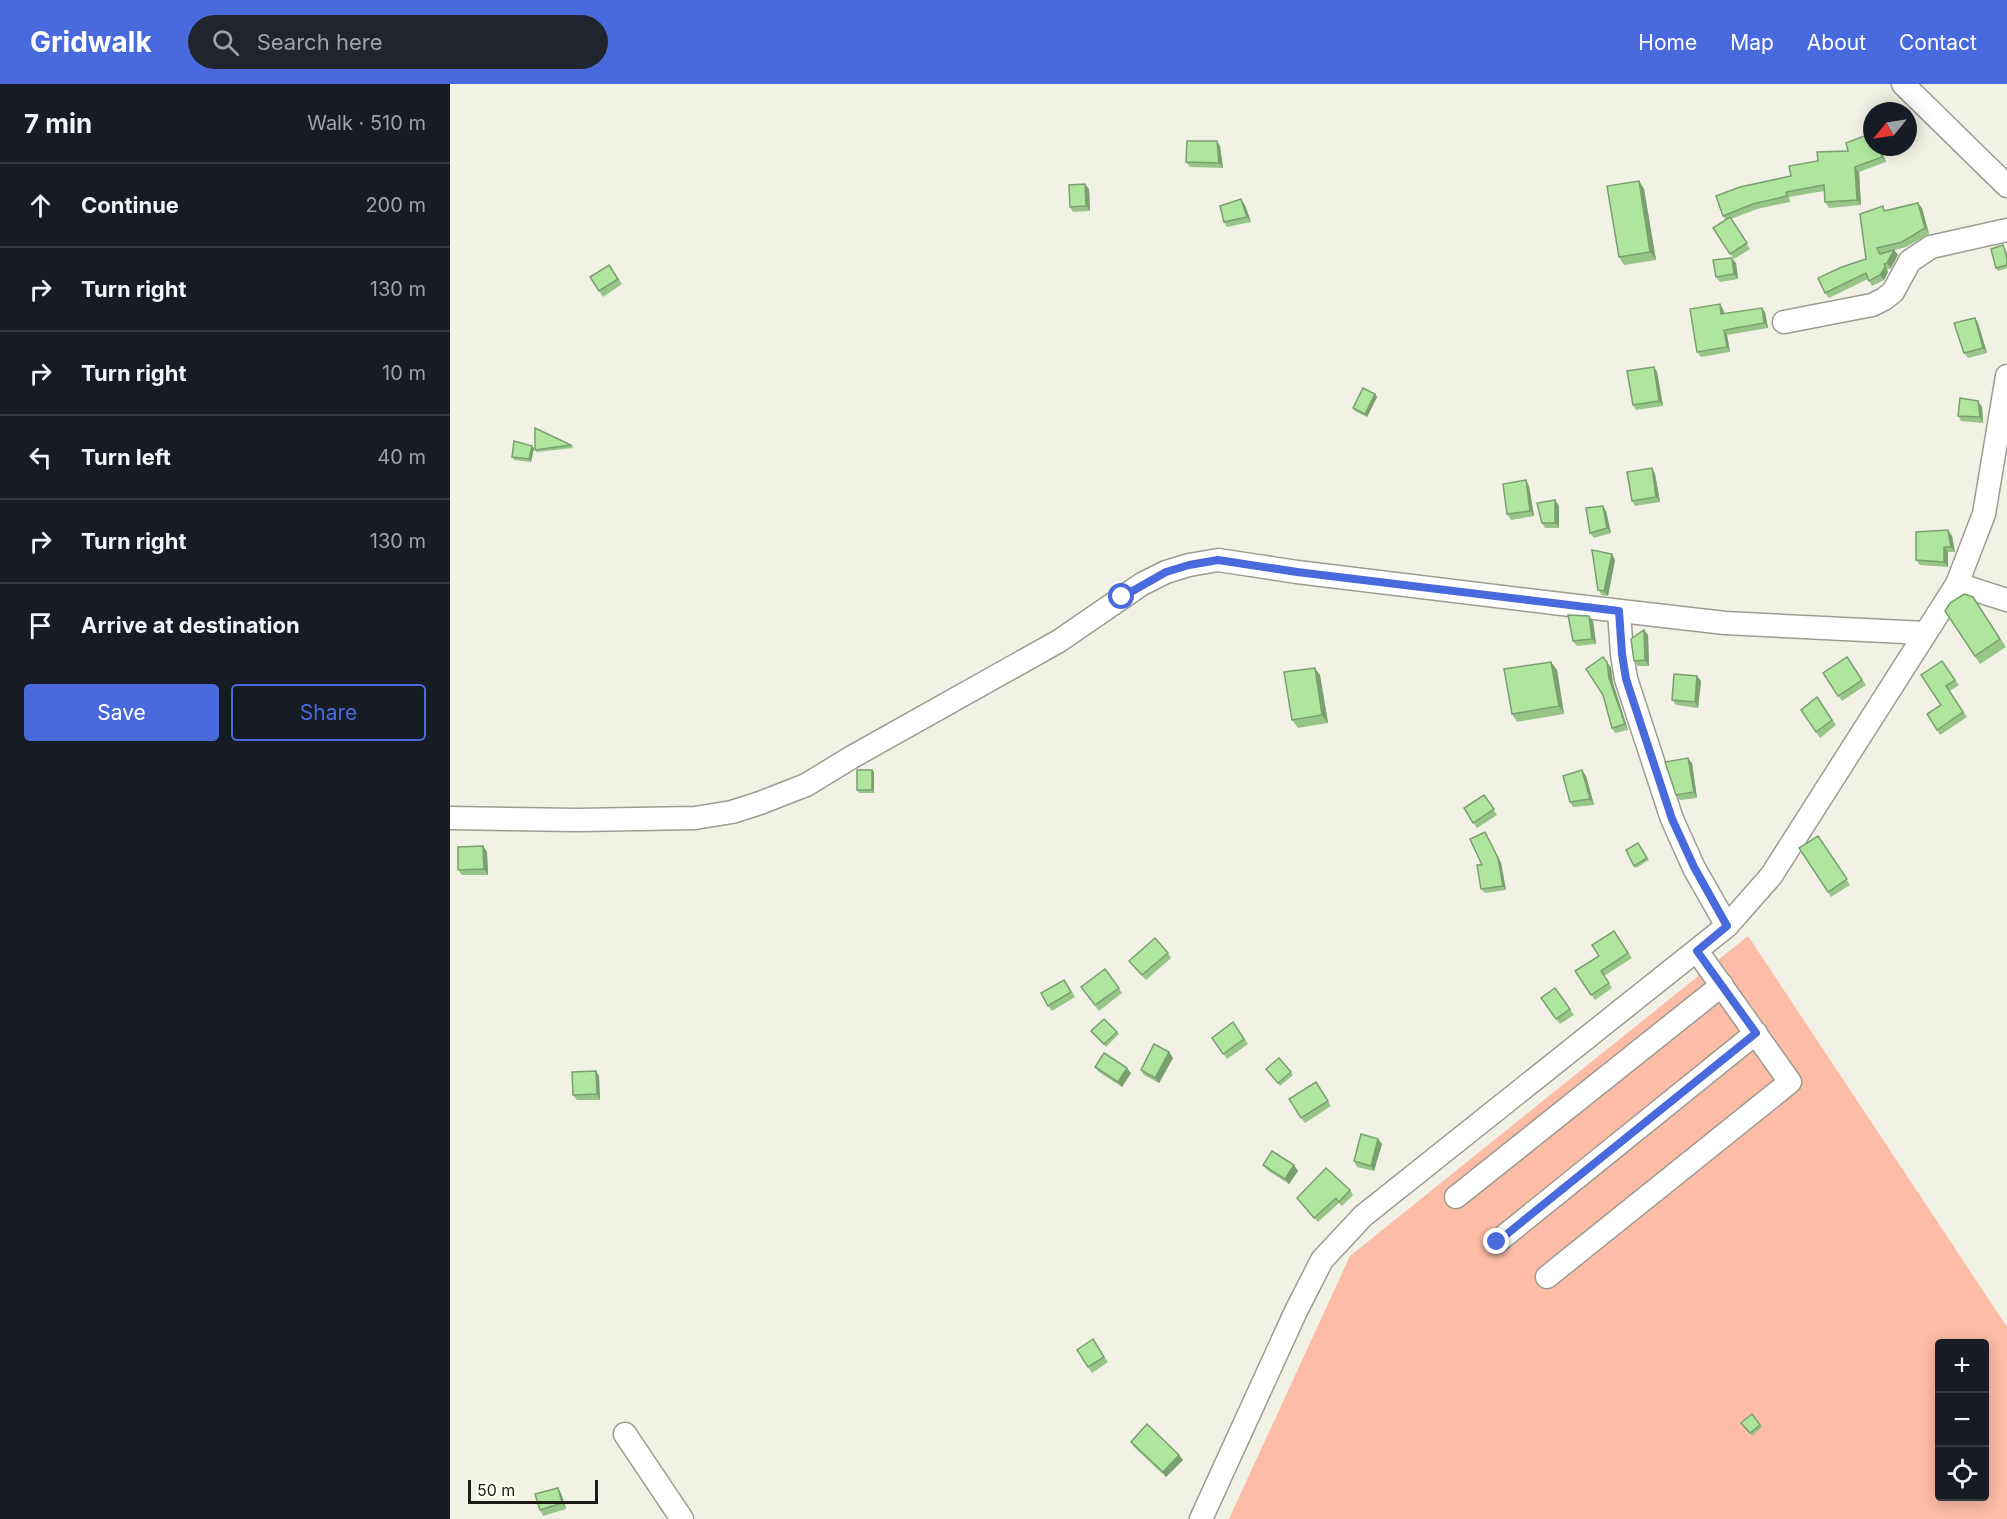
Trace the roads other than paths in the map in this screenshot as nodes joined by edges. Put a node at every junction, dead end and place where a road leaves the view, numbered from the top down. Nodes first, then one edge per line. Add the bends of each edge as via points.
1 (1903, 84) edge
2 (2007, 186) edge
3 (2007, 230) edge
4 (1784, 322) dead end
5 (2007, 376) edge
6 (1957, 584) junction
7 (2007, 600) edge
8 (1619, 611) junction
9 (1925, 633) junction
10 (450, 818) edge
11 (1727, 926) junction
12 (1697, 951) junction
13 (1722, 985) junction
14 (1756, 1033) junction
15 (1456, 1197) dead end
16 (1497, 1242) dead end
17 (1547, 1277) dead end
18 (625, 1434) dead end
19 (682, 1519) edge
20 (1201, 1519) edge

1 - 2 street
3 - 4 street via 1931,246 1910,261 1893,292 1872,305
5 - 6 street via 1984,514
6 - 7 street
6 - 9 street
8 - 9 street via 1725,623
8 - 10 street via 1218,560 1189,565 1142,584 1059,641 806,785 760,803 695,818
8 - 11 street via 1626,679 1672,819
9 - 11 street via 1771,876
11 - 12 street
12 - 13 street
12 - 20 street via 1363,1216 1322,1260
13 - 14 street
13 - 15 street
14 - 16 street
14 - 17 street via 1790,1082
18 - 19 street

